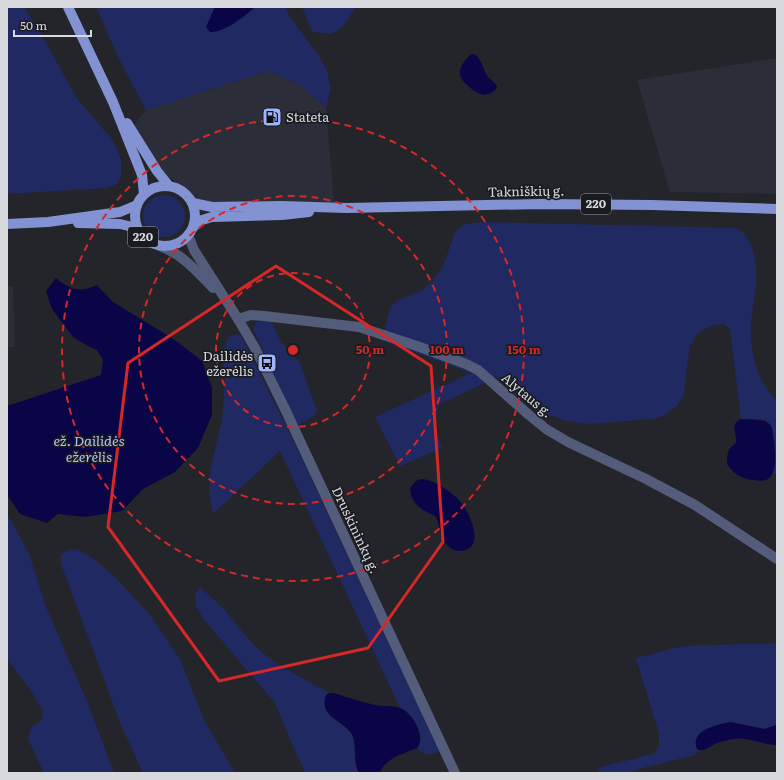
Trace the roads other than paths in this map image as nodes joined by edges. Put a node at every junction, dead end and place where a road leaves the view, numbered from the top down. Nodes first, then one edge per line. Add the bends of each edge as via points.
1 (68, 7) edge
2 (113, 102) junction
3 (170, 186) junction
4 (144, 194) junction
5 (193, 203) junction
6 (137, 205) junction
7 (347, 208) junction
8 (777, 209) edge
9 (48, 222) junction
10 (7, 224) edge
11 (194, 226) junction
12 (137, 228) junction
13 (188, 236) junction
14 (160, 246) junction
15 (227, 303) junction
16 (238, 319) junction
17 (777, 559) edge
18 (455, 773) edge

1 - 2 main road
2 - 3 main road via 157,172
2 - 4 main road via 142,176
3 - 4 main road via 156,187
3 - 5 main road via 179,189
4 - 6 main road
5 - 7 main road, 220 via 212,207
5 - 11 main road via 196,215
6 - 9 main road, 220 via 120,212
6 - 12 main road, 220
7 - 8 main road, Takniškių g. / 220 via 540,204
7 - 11 main road, 220 via 282,215 212,217
9 - 10 main road, 220
9 - 12 main road, 220 via 120,224
11 - 13 main road, 220
12 - 14 main road, 220 via 143,236
13 - 14 main road, 220 via 171,246
13 - 15 street
14 - 15 street via 184,259
15 - 16 street, Druskininkų g.
16 - 17 street, Alytaus g. via 251,315 359,327 466,364 478,370 546,429 695,505
16 - 18 street, Druskininkų g. via 285,409

